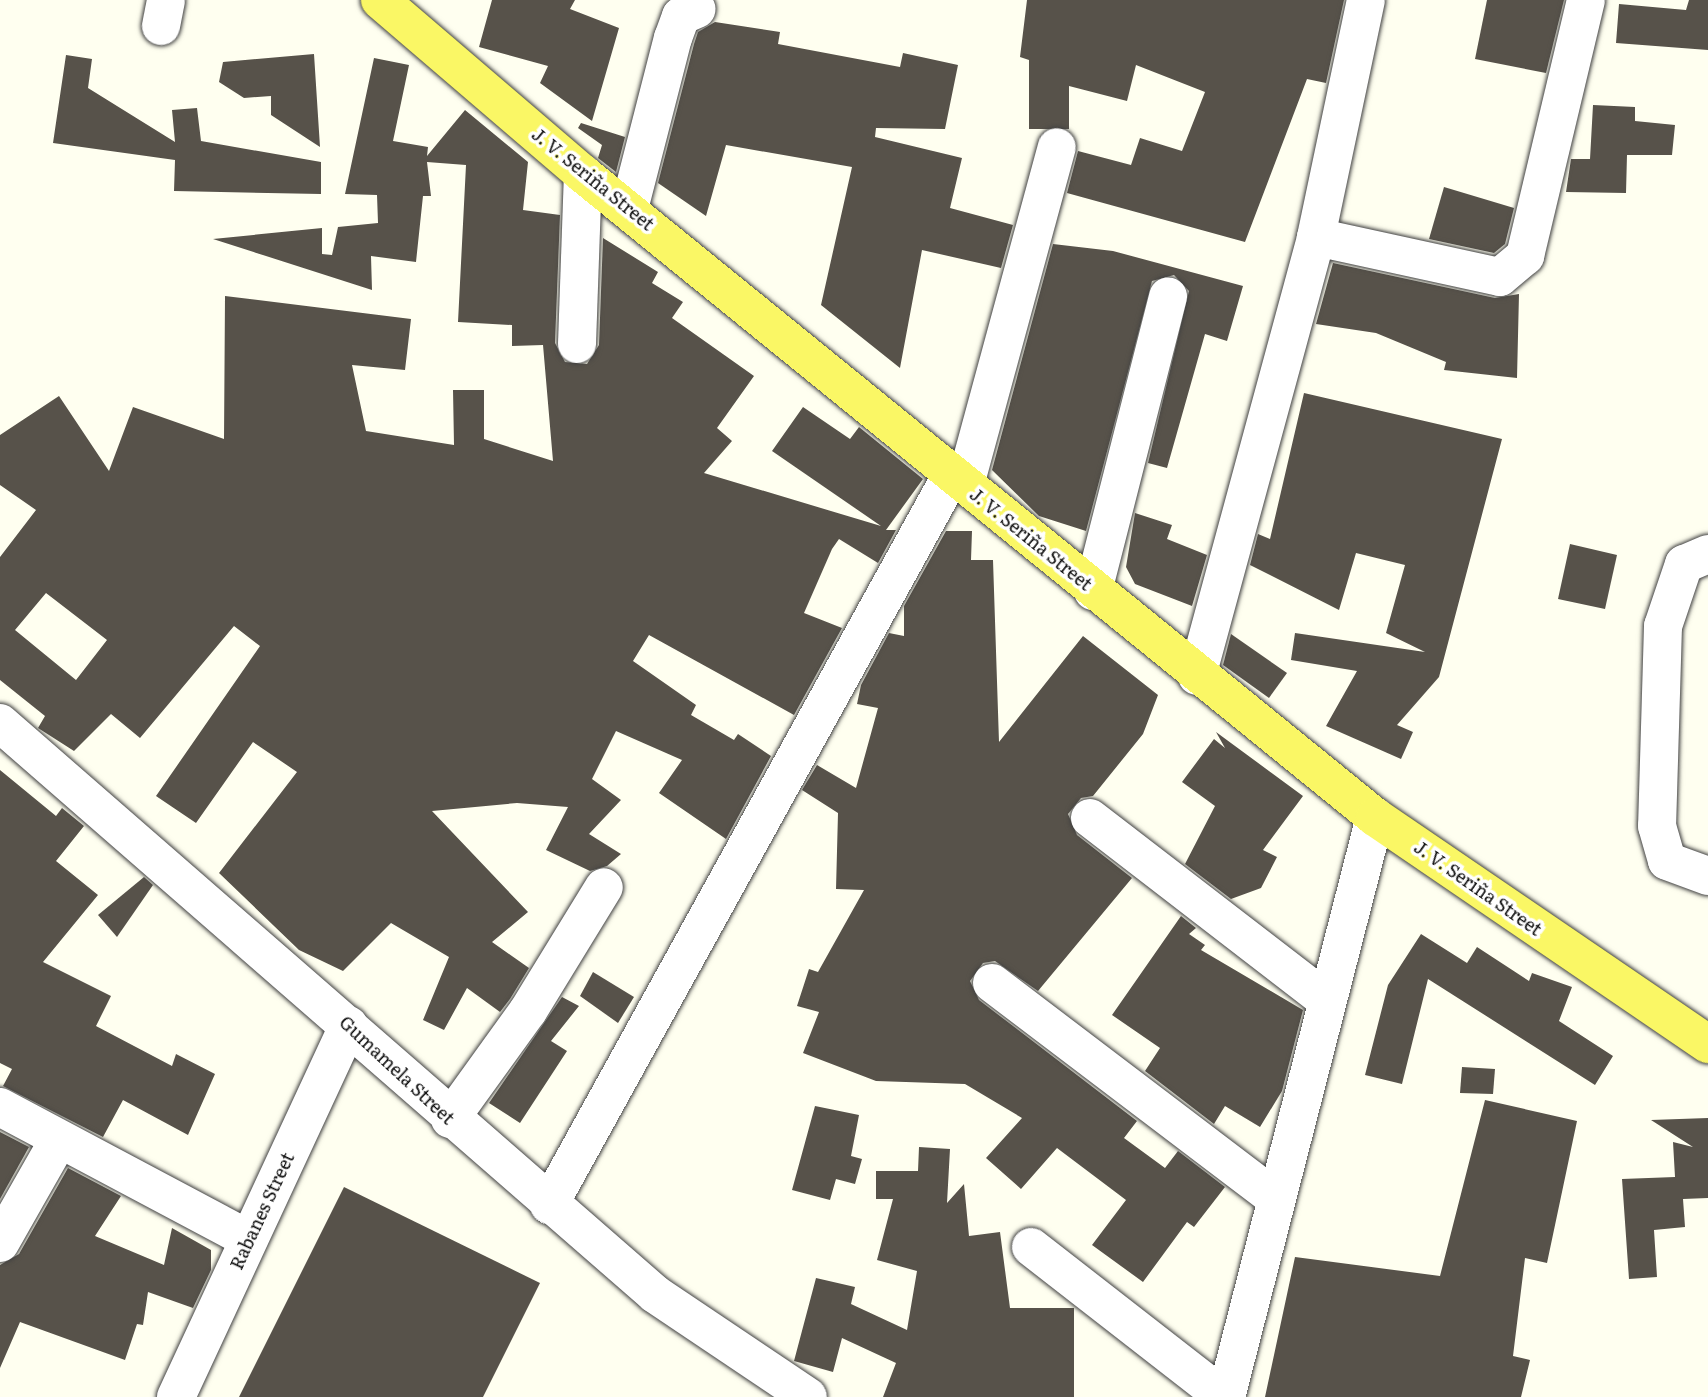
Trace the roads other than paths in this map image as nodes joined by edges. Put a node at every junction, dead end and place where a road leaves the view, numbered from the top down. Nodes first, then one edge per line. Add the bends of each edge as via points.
1 (380, 0) edge
2 (1366, 0) edge
3 (1587, 0) edge
4 (697, 9) dead end
5 (1057, 147) dead end
6 (583, 174) junction
7 (629, 209) junction
8 (1315, 237) junction
9 (1168, 296) dead end
10 (577, 344) dead end
11 (958, 479) junction
12 (1708, 554) edge
13 (1093, 591) junction
14 (1197, 676) junction
15 (0, 723) edge
16 (1375, 817) junction
17 (1090, 818) dead end
18 (1708, 876) edge
19 (604, 887) dead end
20 (992, 983) dead end
21 (1326, 1000) junction
22 (349, 1025) junction
23 (1708, 1044) edge
24 (0, 1107) edge
25 (450, 1119) junction
26 (58, 1140) junction
27 (1274, 1197) junction
28 (550, 1205) junction
29 (248, 1239) junction
30 (0, 1243) edge
31 (1031, 1247) dead end
32 (176, 1397) edge
33 (808, 1397) edge
34 (1225, 1397) edge

1 - 6 main road, J. V. Seriña Street
2 - 8 street
3 - 8 street via 1525,257 1500,277
4 - 7 street via 681,16 673,37
5 - 11 street
6 - 7 main road, J. V. Seriña Street
6 - 10 street
7 - 11 main road, J. V. Seriña Street
8 - 14 street
9 - 13 street
11 - 13 main road, J. V. Seriña Street
11 - 28 street
12 - 18 street via 1684,564 1664,626 1657,826 1667,861
13 - 14 main road, J. V. Seriña Street
14 - 16 main road, J. V. Seriña Street
15 - 22 street, Gumamela Street
16 - 21 street
16 - 23 main road, J. V. Seriña Street
17 - 21 street
19 - 25 street via 528,1011
20 - 27 street
21 - 27 street
22 - 25 street, Gumamela Street
22 - 29 street, Rabanes Street
24 - 26 street
25 - 28 street, Gumamela Street
26 - 29 street
26 - 30 street
27 - 34 street
28 - 33 street, Gumamela Street via 655,1294
29 - 32 street, Rabanes Street
31 - 34 street

